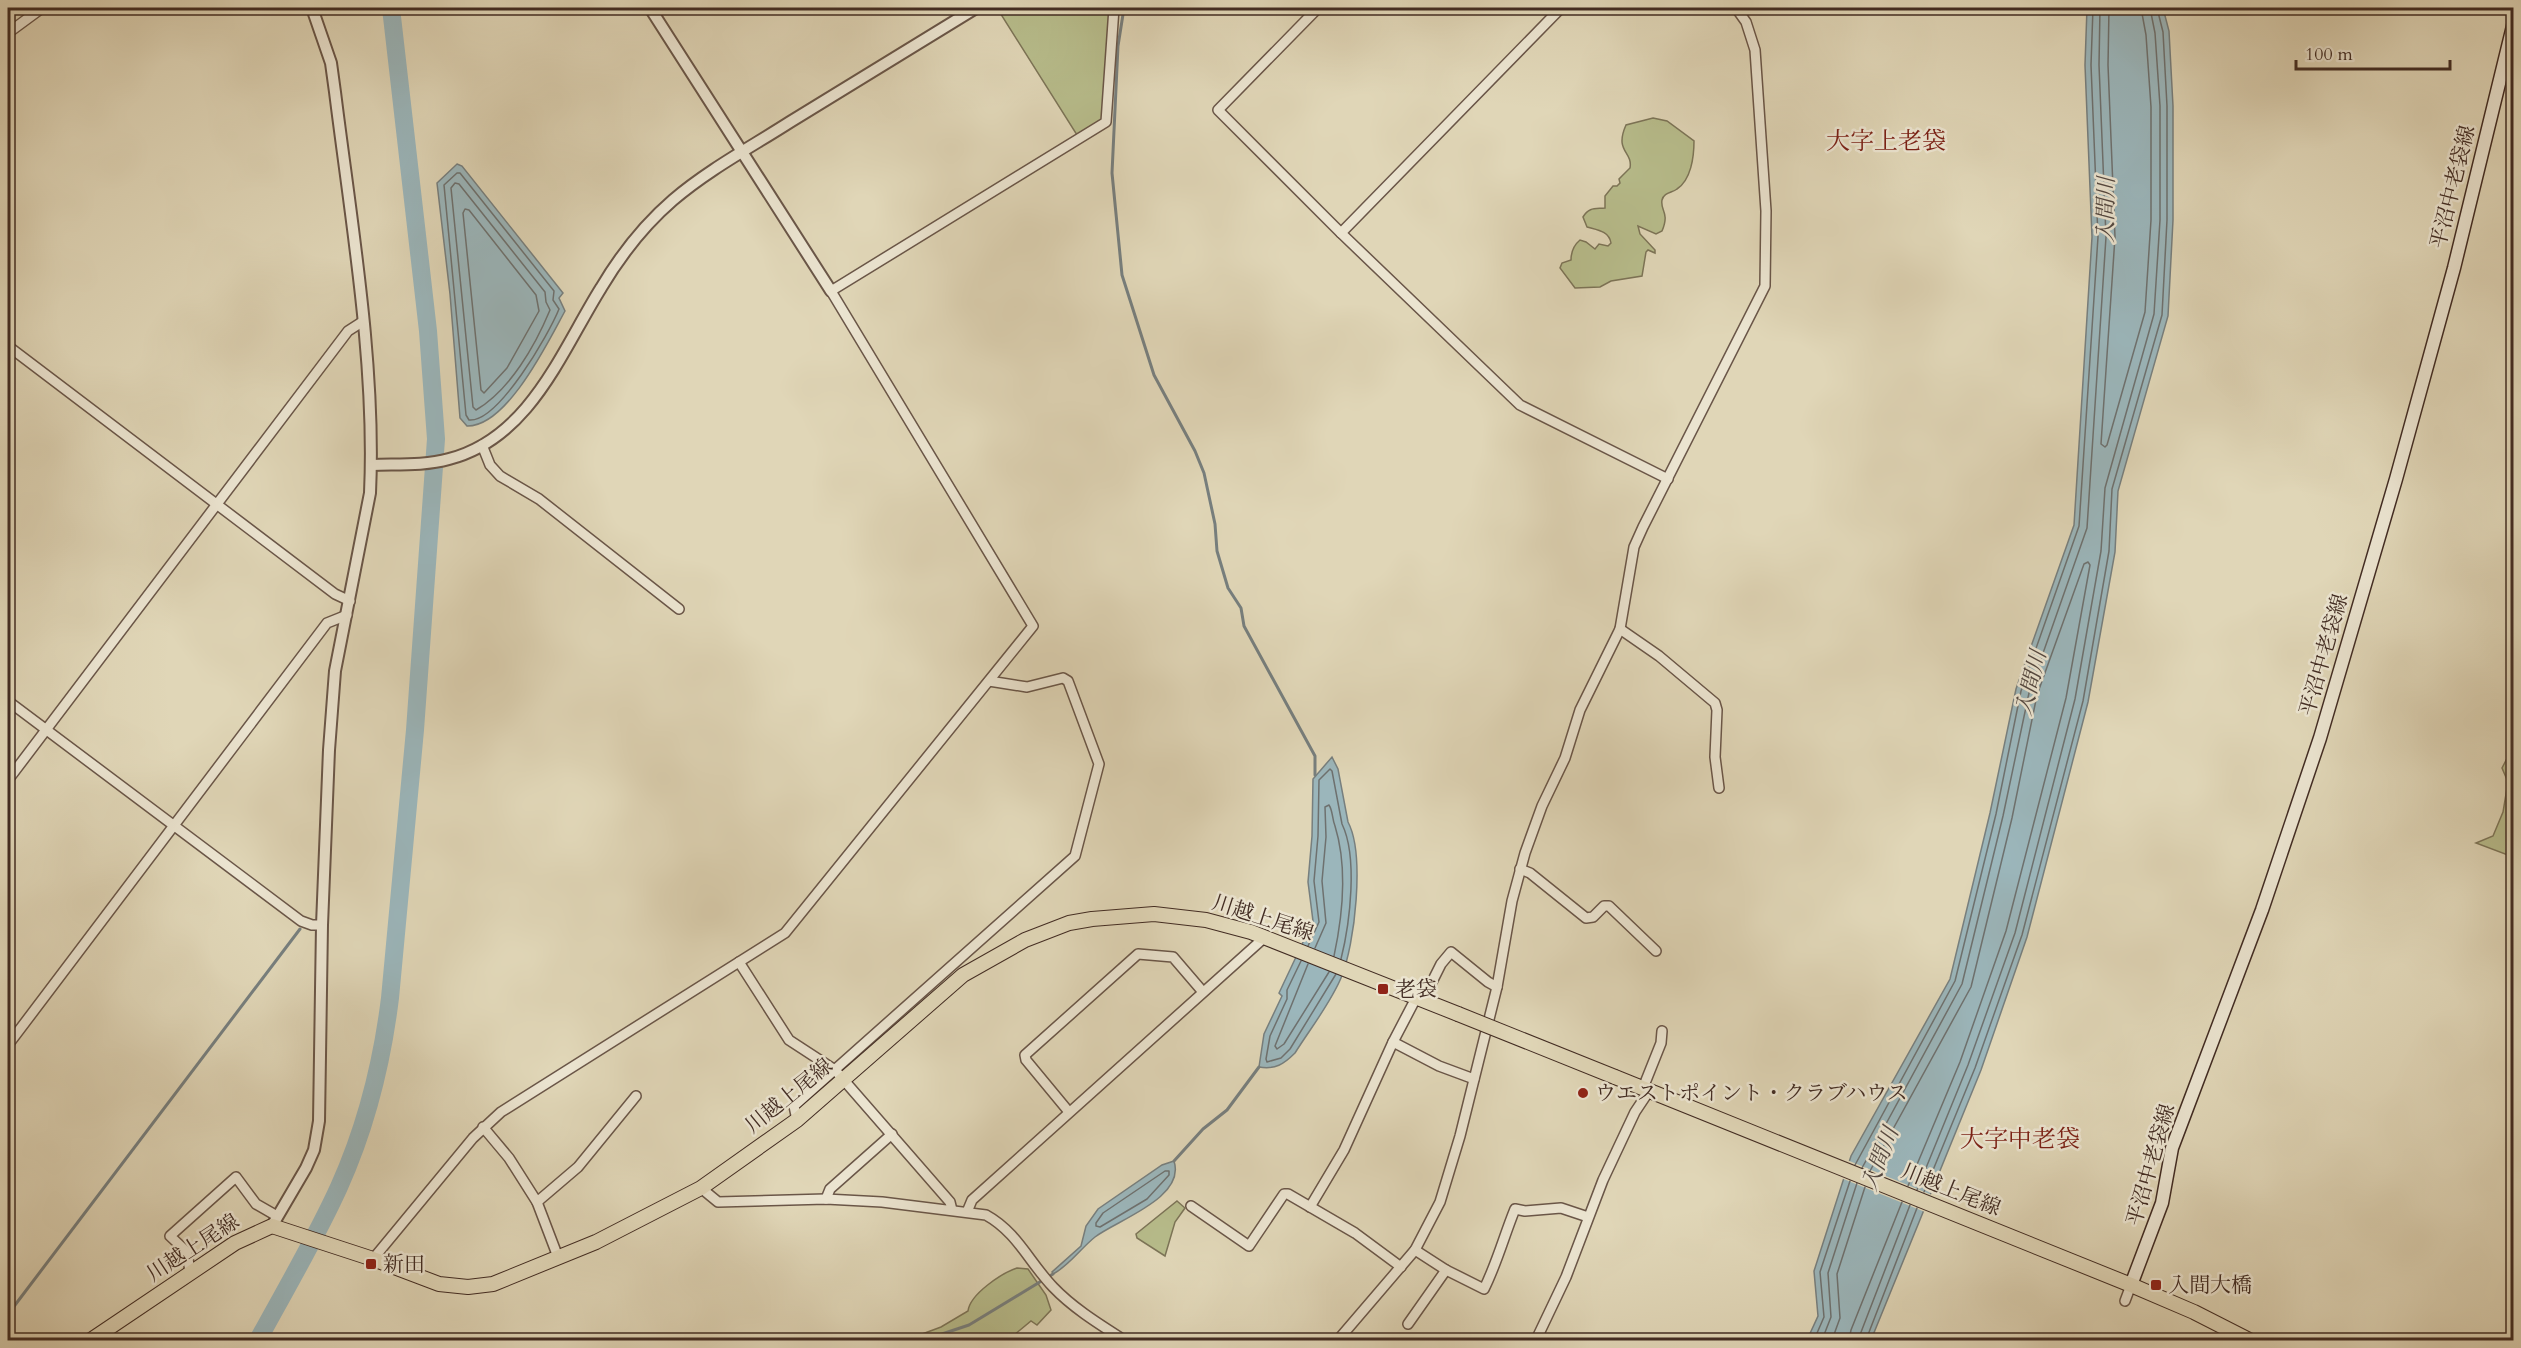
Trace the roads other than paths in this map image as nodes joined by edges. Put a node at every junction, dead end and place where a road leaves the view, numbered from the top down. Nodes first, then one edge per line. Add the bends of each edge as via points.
1 (42, 8) edge
2 (312, 8) edge
3 (650, 8) edge
4 (976, 8) edge
5 (1114, 8) edge
6 (1318, 8) edge
7 (1561, 8) edge
8 (1736, 8) edge
9 (2514, 22) edge
10 (8, 33) edge
11 (741, 153) junction
12 (1341, 233) junction
13 (831, 291) junction
14 (362, 322) junction
15 (8, 346) edge
16 (482, 446) junction
17 (372, 465) junction
18 (1668, 479) junction
19 (216, 503) junction
20 (350, 601) junction
21 (679, 609) dead end
22 (347, 615) junction
23 (1620, 629) junction
24 (989, 681) junction
25 (8, 701) edge
26 (46, 730) junction
27 (8, 780) edge
28 (1719, 788) dead end
29 (173, 826) junction
30 (1520, 869) junction
31 (322, 925) junction
32 (1265, 937) junction
33 (1656, 951) dead end
34 (739, 962) junction
35 (1497, 987) junction
36 (1203, 992) junction
37 (1420, 999) junction
38 (1662, 1031) dead end
39 (1393, 1042) junction
40 (8, 1045) edge
41 (840, 1075) junction
42 (1474, 1079) junction
43 (1650, 1091) junction
44 (636, 1096) dead end
45 (1070, 1112) junction
46 (483, 1127) junction
47 (892, 1134) junction
48 (700, 1188) junction
49 (826, 1198) junction
50 (537, 1202) junction
51 (1191, 1206) dead end
52 (1310, 1207) junction
53 (952, 1210) junction
54 (967, 1212) junction
55 (1588, 1217) junction
56 (274, 1221) junction
57 (1415, 1250) junction
58 (558, 1257) junction
59 (373, 1259) junction
60 (1401, 1267) junction
61 (1446, 1270) junction
62 (190, 1272) junction
63 (2125, 1282) junction
64 (2125, 1301) dead end
65 (1408, 1324) dead end
66 (92, 1341) edge
67 (1124, 1341) edge
68 (1338, 1341) edge
69 (1536, 1341) edge
70 (2249, 1341) edge

1 - 10 street
2 - 14 street via 331,63
3 - 11 street
4 - 11 street
5 - 13 street via 1106,122
6 - 12 street via 1218,110
7 - 12 street
8 - 18 street via 1746,22 1755,50 1766,211 1765,286
9 - 63 main road, 平沼中老袋線 via 2454,268 2320,738 2247,952 2172,1148 2163,1203
11 - 13 street
11 - 16 street via 689,186 652,220 611,271 524,413
12 - 18 street via 1521,405
13 - 24 street via 1032,620 1033,626
14 - 17 street
14 - 19 street via 348,331
15 - 19 street
16 - 17 street via 424,464
16 - 21 street via 500,476 539,499
17 - 20 street
18 - 23 street via 1634,547
19 - 20 street via 335,594
19 - 26 street
20 - 22 street
22 - 29 street via 327,623
22 - 31 street via 336,671 330,738
23 - 28 street via 1715,703
23 - 30 street via 1580,710
24 - 34 street via 785,933
24 - 41 street via 1027,687 1063,678 1068,681 1099,764 1076,856
25 - 26 street
26 - 27 street
26 - 29 street
29 - 31 street via 301,921
29 - 40 street
30 - 33 street via 1586,918 1609,906
30 - 35 street
31 - 56 street via 320,1121 306,1168
32 - 36 street
32 - 37 main road, 川越上尾線
32 - 41 main road, 川越上尾線 via 1206,920 1154,914 1092,919 1047,931 1008,948 963,975
34 - 41 street via 789,1040
34 - 46 street
35 - 37 street via 1451,952
35 - 42 street
36 - 45 street
36 - 45 street via 1173,957 1138,954 1025,1055
37 - 39 street
37 - 43 main road, 川越上尾線, bridge
38 - 43 street
39 - 42 street
39 - 52 street via 1344,1150
41 - 47 street
41 - 48 main road, 川越上尾線 via 797,1120
42 - 57 street via 1440,1202
43 - 55 street via 1635,1112
43 - 63 main road, 川越上尾線
44 - 50 street via 578,1167
45 - 54 street via 972,1200
46 - 50 street
46 - 59 street
47 - 49 street via 830,1189
47 - 53 street via 950,1202
48 - 49 street via 718,1202
48 - 58 main road, 川越上尾線 via 630,1226
49 - 53 street
50 - 58 street
51 - 52 street via 1249,1246 1284,1194
52 - 60 street via 1355,1233
53 - 54 street
54 - 67 street via 1002,1223 1051,1285
55 - 61 street via 1560,1208 1515,1209 1497,1254 1497,1265 1484,1289
55 - 69 street
56 - 59 main road, 川越上尾線
56 - 62 main road, 川越上尾線
56 - 62 street via 236,1177 170,1236 187,1252
57 - 60 street
57 - 61 street
58 - 59 main road, 川越上尾線 via 493,1284 468,1287 439,1284
60 - 68 street
61 - 65 street
62 - 66 main road, 川越上尾線
63 - 64 street
63 - 70 main road, 川越上尾線

